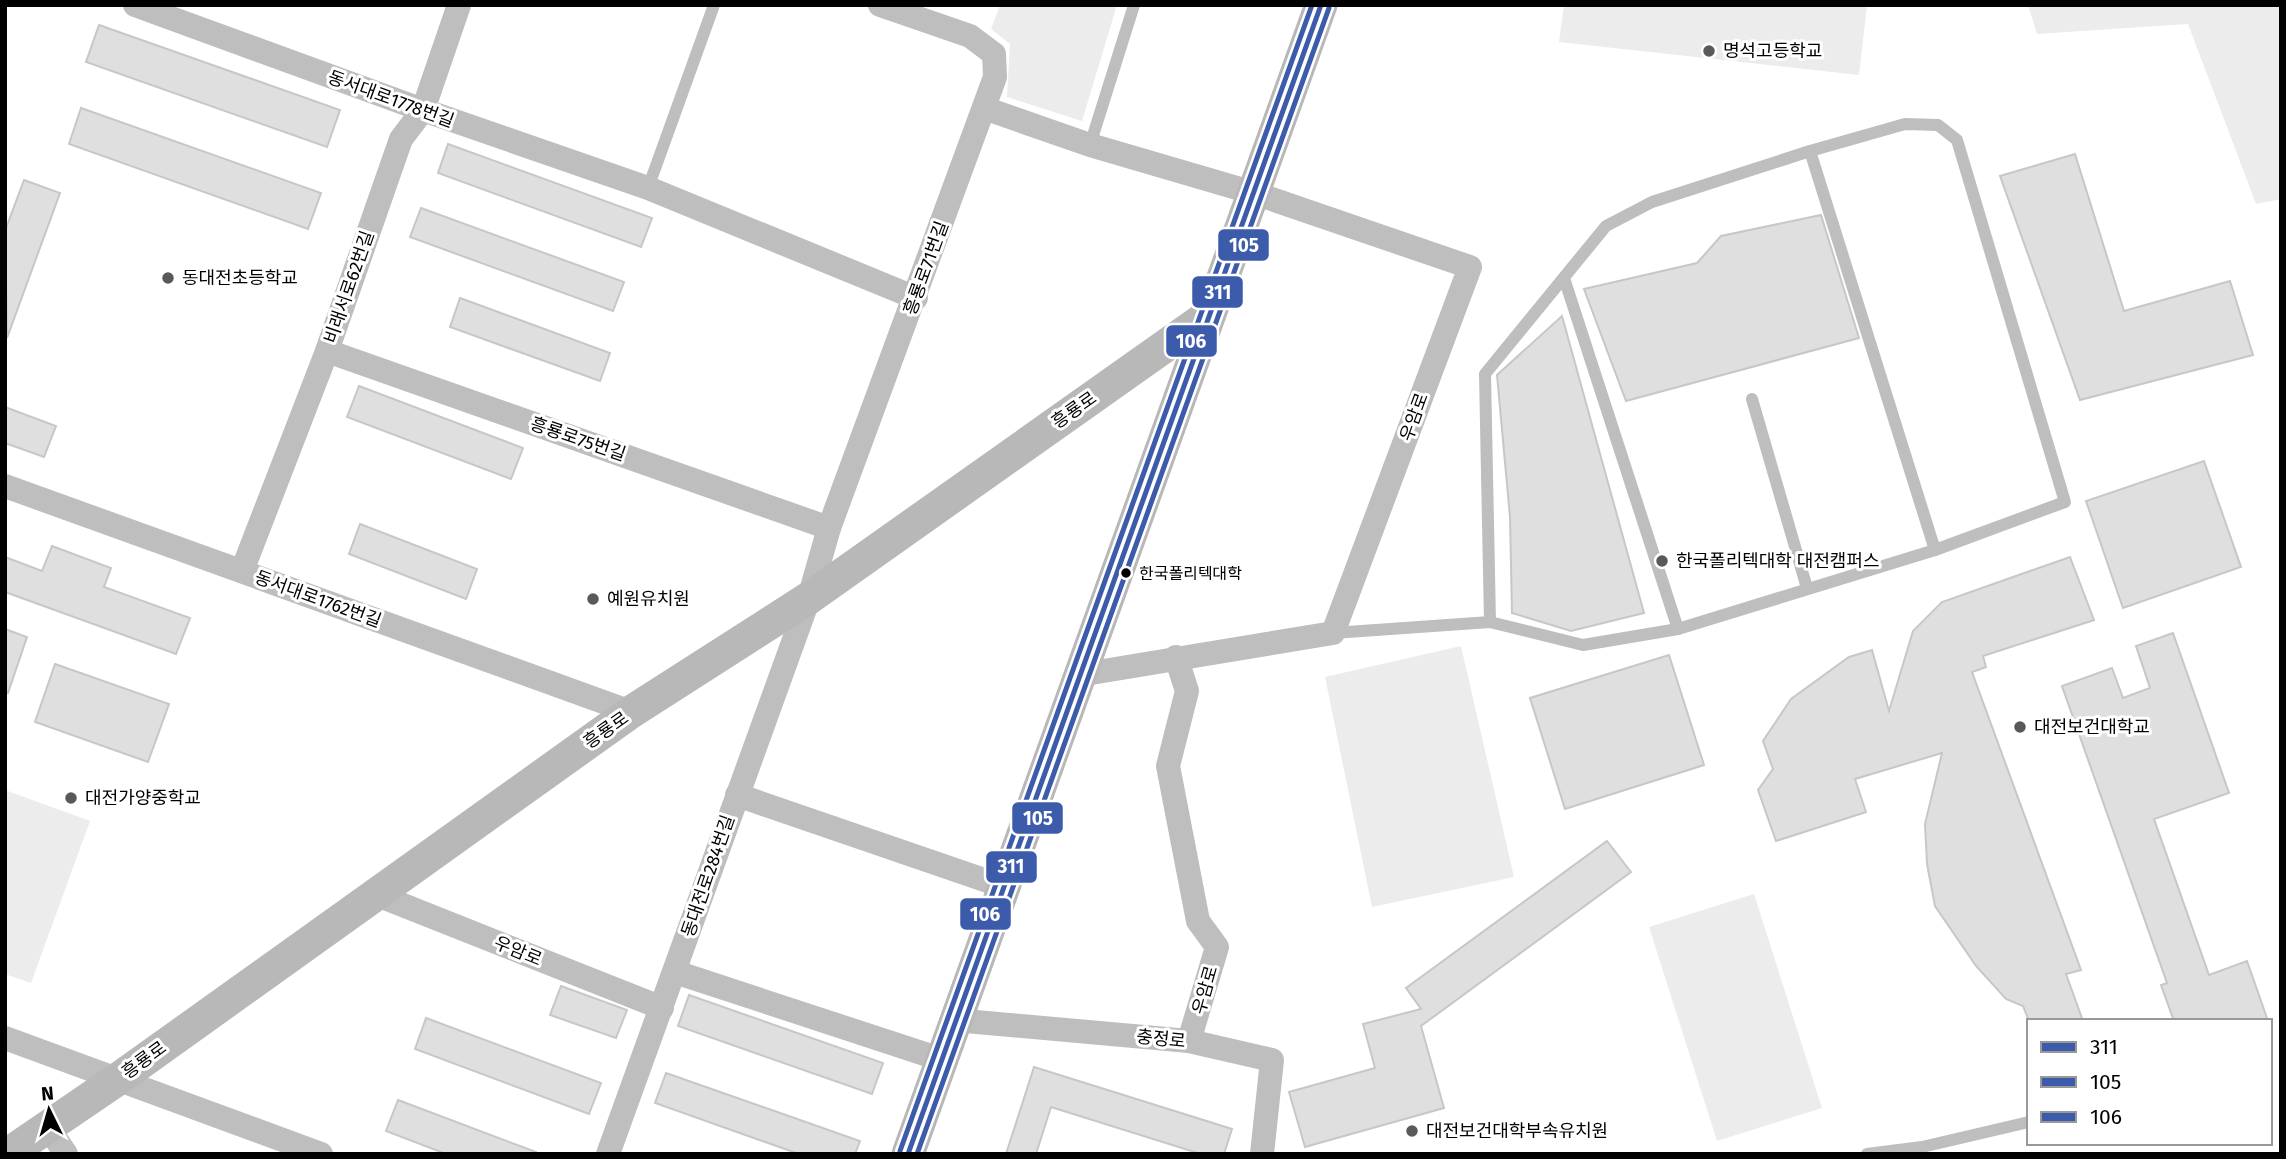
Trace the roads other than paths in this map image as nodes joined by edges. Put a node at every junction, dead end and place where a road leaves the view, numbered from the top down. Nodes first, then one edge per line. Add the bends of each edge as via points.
1 (135, 5) edge
2 (459, 5) edge
3 (714, 5) edge
4 (880, 5) edge
5 (1134, 5) edge
6 (1321, 5) edge
7 (984, 108) junction
8 (423, 110) junction
9 (1090, 145) junction
10 (1810, 151) junction
11 (648, 188) junction
12 (1254, 193) junction
13 (1564, 278) junction
14 (916, 298) junction
15 (1209, 315) junction
16 (327, 351) junction
17 (1752, 399) dead end
18 (5, 486) edge
19 (829, 528) junction
20 (1935, 550) junction
21 (242, 572) junction
22 (1807, 588) junction
23 (808, 598) junction
24 (1490, 622) junction
25 (1678, 629) junction
26 (1333, 634) junction
27 (1176, 657) junction
28 (1079, 675) junction
29 (631, 712) junction
30 (737, 795) junction
31 (1002, 886) junction
32 (375, 894) junction
33 (675, 972) junction
34 (662, 1008) junction
35 (954, 1020) junction
36 (5, 1038) edge
37 (1189, 1041) junction
38 (940, 1059) junction
39 (118, 1079) junction
40 (2027, 1122) edge
41 (47, 1125) junction
42 (8, 1154) edge
43 (66, 1154) edge
44 (321, 1154) edge
45 (608, 1154) edge
46 (908, 1154) edge
47 (1262, 1154) edge
48 (1867, 1154) edge

1 - 8 street, 동서대로1778번길
2 - 8 street, 비래서로62번길
3 - 11 lane
4 - 7 street, 흥룡로71번길 via 970,36 994,54 995,77
5 - 9 lane
6 - 12 main road
7 - 9 street, 우암로
7 - 14 street, 흥룡로71번길
8 - 11 street, 동서대로1778번길
8 - 16 street, 비래서로62번길 via 401,139
9 - 12 street, 우암로
10 - 13 lane via 1640,208 1606,226
10 - 20 lane
10 - 20 lane via 1905,124 1938,125 1957,140 2065,502
11 - 14 street, 동서대로1778번길
12 - 15 main road
12 - 26 street, 우암로 via 1470,267
13 - 24 lane via 1485,374
13 - 25 lane
14 - 19 street, 흥룡로71번길
15 - 23 main road, 흥룡로
15 - 28 main road
16 - 19 street, 흥룡로75번길
16 - 21 street, 비래서로62번길
17 - 22 lane
18 - 21 street, 동서대로1762번길
19 - 23 street, 흥룡로71번길
20 - 22 lane
21 - 29 street, 동서대로1762번길
22 - 25 lane
23 - 29 main road, 흥룡로
23 - 30 street, 동대전로284번길
24 - 25 lane via 1583,645
24 - 26 lane
26 - 27 street
27 - 28 street
27 - 37 street, 우암로 via 1186,691 1168,766 1198,921 1217,947
28 - 31 main road
29 - 32 main road, 흥룡로
30 - 31 street
30 - 33 street, 동대전로284번길
31 - 35 main road
32 - 34 street, 우암로
32 - 39 main road, 흥룡로
33 - 34 street, 동대전로284번길
33 - 38 street
34 - 45 street, 동대전로284번길
35 - 37 street, 충정로
35 - 38 main road
36 - 39 street
37 - 47 street, 충정로 via 1272,1060
38 - 46 main road
39 - 41 main road, 흥룡로
39 - 44 street
40 - 48 lane via 1922,1147
41 - 42 main road, 흥룡로
41 - 43 street

